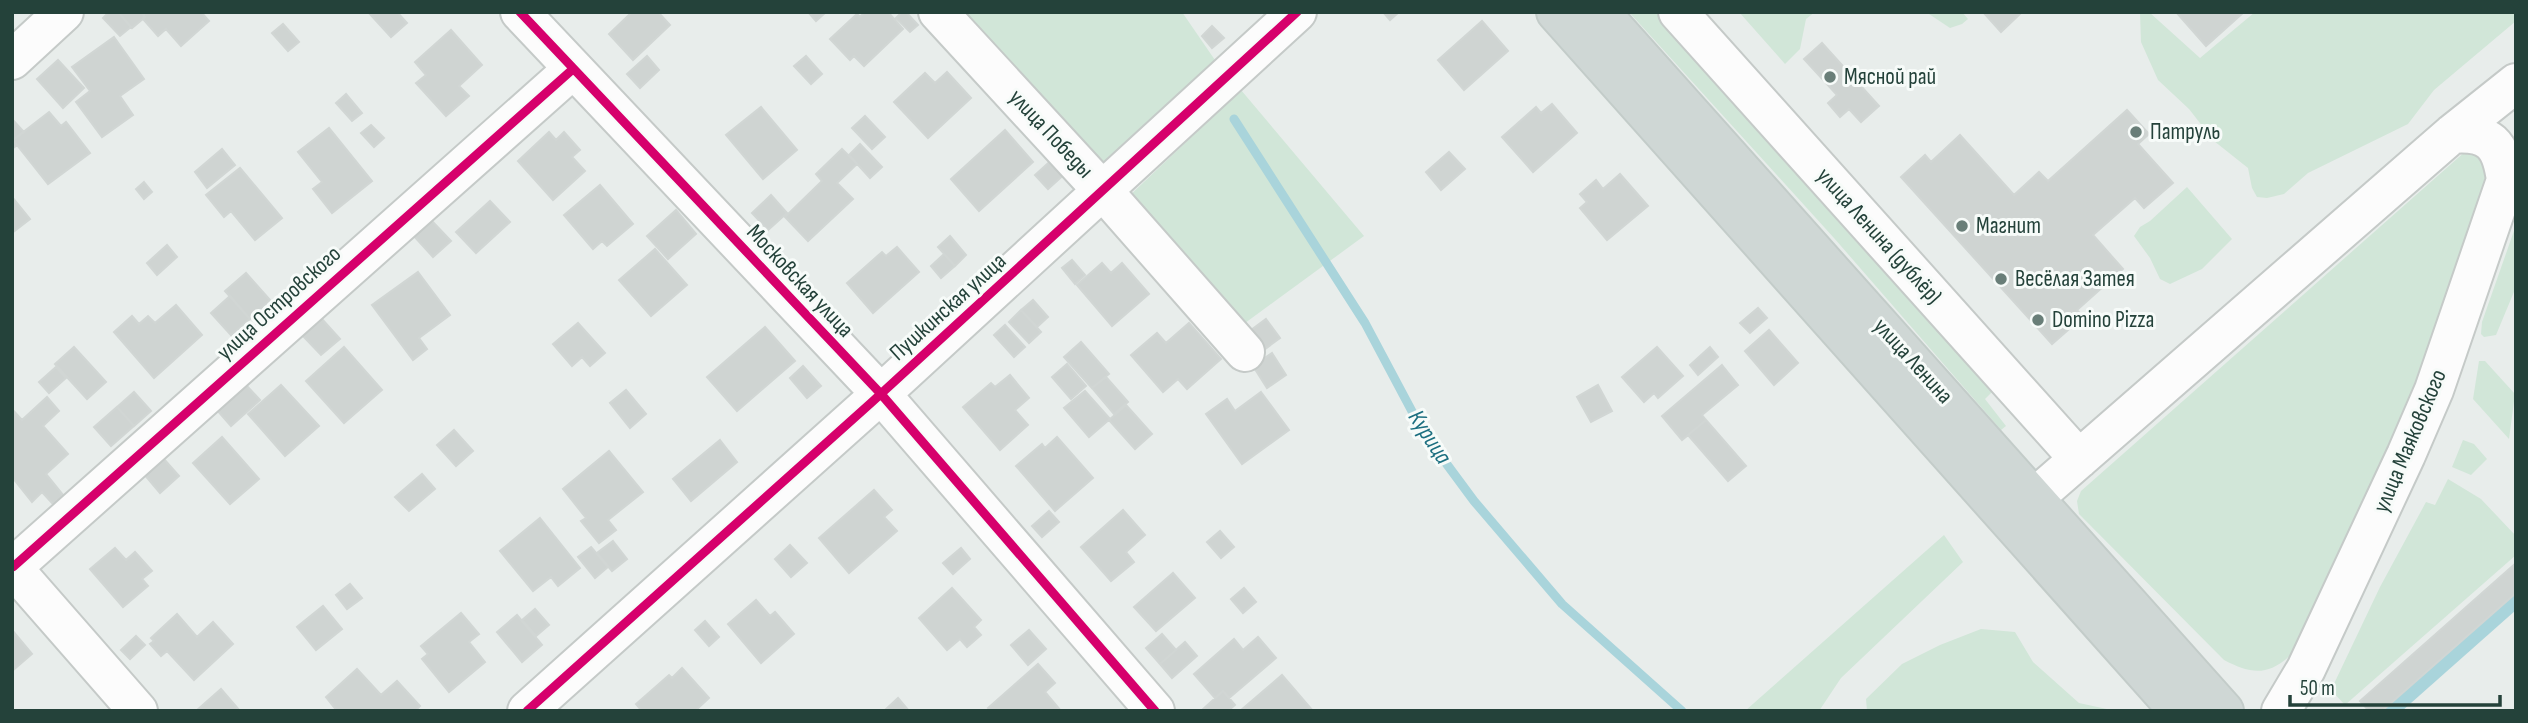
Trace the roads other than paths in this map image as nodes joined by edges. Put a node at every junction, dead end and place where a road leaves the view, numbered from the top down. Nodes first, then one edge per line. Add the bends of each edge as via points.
1 (64, 12) edge
2 (520, 12) edge
3 (938, 12) edge
4 (1297, 12) edge
5 (1556, 12) edge
6 (1601, 12) edge
7 (1678, 12) edge
8 (12, 60) edge
9 (573, 69) junction
10 (2516, 83) edge
11 (2452, 134) junction
12 (2511, 171) edge
13 (1104, 191) junction
14 (1245, 352) dead end
15 (881, 394) junction
16 (2080, 459) junction
17 (2023, 508) junction
18 (12, 567) edge
19 (138, 711) edge
20 (527, 711) edge
21 (1155, 711) edge
22 (2179, 711) edge
23 (2224, 711) edge
24 (2281, 711) edge

1 - 8 street
2 - 9 street, Московская улица
3 - 13 street, улица Победы
4 - 13 street, Пушкинская улица
5 - 17 main road, улица Ленина
6 - 17 main road, улица Ленина
7 - 16 street, улица Ленина (дублёр)
9 - 15 street, Московская улица
9 - 18 street, улица Островского
10 - 11 street
11 - 12 street via 2485,137
11 - 16 street
12 - 24 street, улица Маяковского via 2411,445 2306,669
13 - 14 street, улица Победы
13 - 15 street, Пушкинская улица
15 - 20 street, Пушкинская улица
15 - 21 street, Московская улица
16 - 17 street
17 - 22 main road, улица Ленина
17 - 23 main road, улица Ленина
18 - 19 street

